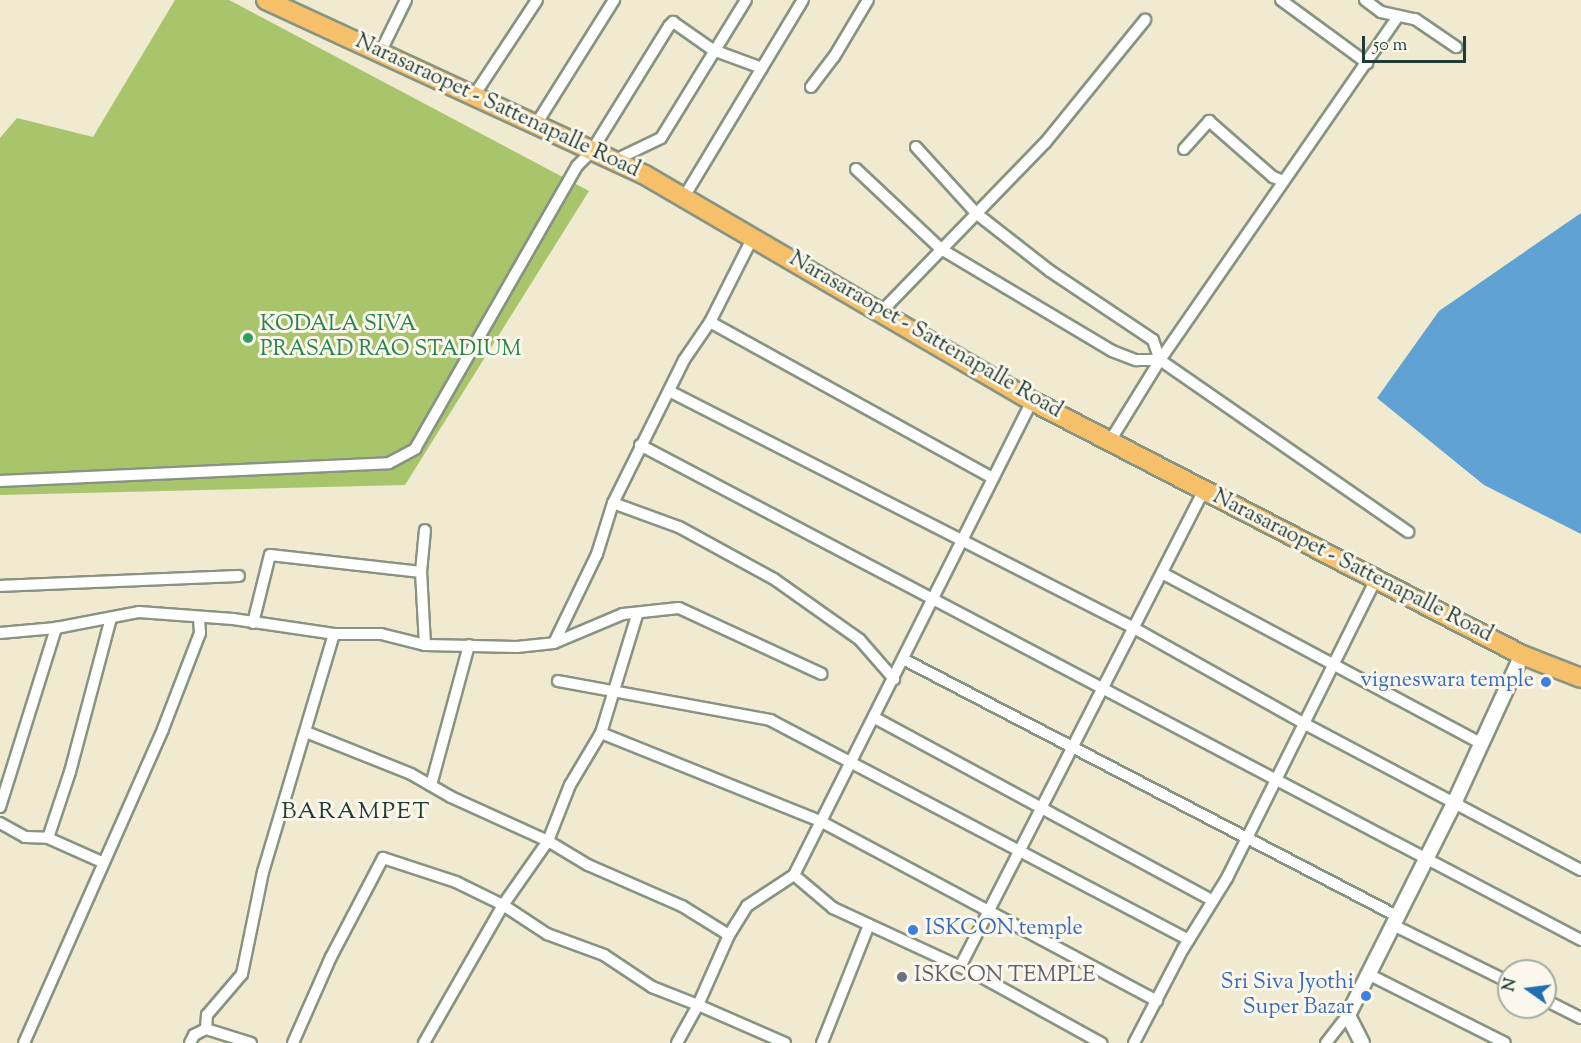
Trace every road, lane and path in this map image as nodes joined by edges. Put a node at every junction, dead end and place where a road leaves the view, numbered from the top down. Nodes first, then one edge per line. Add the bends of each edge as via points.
1 (266, 0) edge
2 (406, 0) edge
3 (537, 0) edge
4 (614, 0) edge
5 (746, 0) edge
6 (803, 0) edge
7 (868, 0) edge
8 (1281, 0) edge
9 (1365, 0) edge
10 (1398, 16) junction
11 (1145, 20) dead end
12 (1456, 47) dead end
13 (713, 50) junction
14 (380, 53) junction
15 (1367, 63) junction
16 (762, 68) junction
17 (811, 87) dead end
18 (473, 97) junction
19 (535, 126) junction
20 (916, 147) dead end
21 (1184, 149) dead end
22 (591, 152) junction
23 (611, 162) junction
24 (856, 169) dead end
25 (1283, 181) junction
26 (684, 197) junction
27 (977, 214) junction
28 (753, 237) junction
29 (941, 249) junction
30 (881, 312) junction
31 (710, 322) junction
32 (1160, 360) junction
33 (669, 391) junction
34 (1032, 401) junction
35 (1110, 441) junction
36 (640, 445) junction
37 (993, 478) junction
38 (0, 481) edge
39 (1204, 490) junction
40 (613, 502) junction
41 (425, 530) dead end
42 (1408, 532) dead end
43 (960, 542) junction
44 (421, 572) junction
45 (1162, 573) junction
46 (239, 576) dead end
47 (1376, 579) junction
48 (0, 586) edge
49 (931, 600) junction
50 (637, 615) junction
51 (199, 617) junction
52 (111, 618) junction
53 (253, 623) junction
54 (1134, 627) junction
55 (56, 628) junction
56 (0, 633) edge
57 (334, 634) junction
58 (554, 643) junction
59 (425, 645) junction
60 (469, 645) junction
61 (1522, 655) junction
62 (903, 659) junction
63 (1334, 665) junction
64 (822, 674) dead end
65 (1581, 678) edge
66 (894, 679) junction
67 (558, 681) dead end
68 (1103, 688) junction
69 (615, 692) junction
70 (874, 718) junction
71 (1305, 723) junction
72 (306, 732) junction
73 (601, 733) junction
74 (1482, 744) junction
75 (1072, 748) junction
76 (852, 762) junction
77 (1276, 778) junction
78 (431, 785) junction
79 (1454, 802) junction
80 (0, 807) edge
81 (1041, 809) junction
82 (820, 821) junction
83 (0, 824) edge
84 (1248, 836) junction
85 (48, 838) junction
86 (548, 841) junction
87 (1019, 852) junction
88 (1425, 860) junction
89 (102, 862) junction
90 (1581, 870) edge
91 (794, 875) junction
92 (1213, 901) junction
93 (503, 904) junction
94 (989, 912) junction
95 (1395, 920) junction
96 (869, 925) junction
97 (729, 934) junction
98 (1189, 940) junction
99 (1581, 940) edge
100 (960, 967) junction
101 (1368, 974) junction
102 (1497, 975) edge
103 (1157, 1001) junction
104 (698, 1005) junction
105 (1557, 1006) edge
106 (1348, 1015) junction
107 (1581, 1018) edge
108 (206, 1029) junction
109 (24, 1043) edge
110 (190, 1043) edge
111 (251, 1043) edge
112 (293, 1043) edge
113 (424, 1043) edge
114 (677, 1043) edge
115 (785, 1043) edge
116 (822, 1043) edge
117 (1101, 1043) edge
118 (1134, 1043) edge
119 (1326, 1043) edge
120 (1362, 1043) edge
121 (1505, 1043) edge

1 - 14 main road, Narasaraopet - Sattenapalle Road
2 - 14 street
3 - 18 street
4 - 19 street
5 - 13 street
6 - 16 street
7 - 17 street
8 - 15 street
9 - 10 street via 1381,12
10 - 12 street via 1414,19
10 - 15 street
11 - 27 street via 1045,143
13 - 16 street
13 - 22 street via 674,22 669,26
13 - 23 street via 661,138
14 - 18 main road, Narasaraopet - Sattenapalle Road
15 - 25 street
16 - 26 street
18 - 19 main road, Narasaraopet - Sattenapalle Road
19 - 22 main road, Narasaraopet - Sattenapalle Road
20 - 27 street
21 - 25 street via 1209,121 1273,177
22 - 23 main road, Narasaraopet - Sattenapalle Road
22 - 38 street via 577,166 415,449 389,463
23 - 26 main road, Narasaraopet - Sattenapalle Road
24 - 29 street
25 - 32 street
26 - 28 main road, Narasaraopet - Sattenapalle Road
27 - 29 street
27 - 32 street via 1050,271 1153,340
28 - 30 main road, Narasaraopet - Sattenapalle Road
28 - 31 street
29 - 30 street
29 - 32 street via 1112,351 1136,360
30 - 34 main road, Narasaraopet - Sattenapalle Road
31 - 33 street
31 - 37 street
32 - 35 street
32 - 42 street
33 - 36 street
33 - 43 street
34 - 35 main road, Narasaraopet - Sattenapalle Road
34 - 37 street
35 - 39 main road, Narasaraopet - Sattenapalle Road
36 - 40 street
36 - 49 street
37 - 43 street
39 - 45 street
39 - 47 main road, Narasaraopet - Sattenapalle Road
40 - 58 street via 597,554
40 - 66 street via 680,527 774,579 860,640
41 - 44 street
43 - 49 street
43 - 54 street
44 - 53 street via 270,555
44 - 59 street
45 - 54 street
45 - 63 street
46 - 48 street
47 - 61 main road, Narasaraopet - Sattenapalle Road
47 - 63 street
49 - 62 street
49 - 68 street
50 - 58 street via 623,614
50 - 64 street via 679,608
50 - 69 street
51 - 52 street via 139,612
51 - 53 street
51 - 89 street via 200,633 164,729
52 - 55 street
52 - 85 street
53 - 57 street
54 - 68 street
54 - 71 street
55 - 56 street
55 - 80 street
57 - 59 street via 381,634
57 - 72 street
58 - 60 street via 517,647
59 - 60 street
60 - 78 street
61 - 65 main road, Narasaraopet - Sattenapalle Road
61 - 74 street
62 - 66 street
62 - 75 street
63 - 71 street
63 - 74 street
66 - 70 street
67 - 69 street
68 - 75 street
68 - 77 street
69 - 73 street
69 - 76 street via 770,720
70 - 76 street
70 - 81 street
71 - 77 street
71 - 79 street
72 - 78 street
72 - 108 street via 263,872 242,974 207,1015
73 - 82 street
73 - 86 street via 570,785
74 - 79 street
75 - 81 street
75 - 84 street
76 - 82 street
76 - 87 street
77 - 84 street
77 - 88 street
78 - 86 street
79 - 88 street
79 - 90 street
81 - 87 street
81 - 92 street
82 - 91 street
82 - 94 street
83 - 85 street via 25,837
84 - 92 street
84 - 95 street
85 - 89 street
86 - 93 street
86 - 97 street via 588,865 682,906
87 - 94 street
87 - 98 street
88 - 95 street
88 - 99 street
89 - 109 street
91 - 96 street via 833,908
91 - 97 street via 747,906
92 - 98 street
93 - 104 street via 547,933 604,955 652,987
93 - 112 street via 456,882 383,858 331,957
93 - 113 street
94 - 100 street
94 - 103 street
95 - 101 street
95 - 102 street
96 - 100 street
96 - 116 street
97 - 104 street
98 - 103 street
100 - 117 street
101 - 106 street
101 - 121 street
103 - 118 street
104 - 114 street
104 - 115 street
105 - 107 street
106 - 119 street
106 - 120 street
108 - 110 street via 194,1035
108 - 111 street

